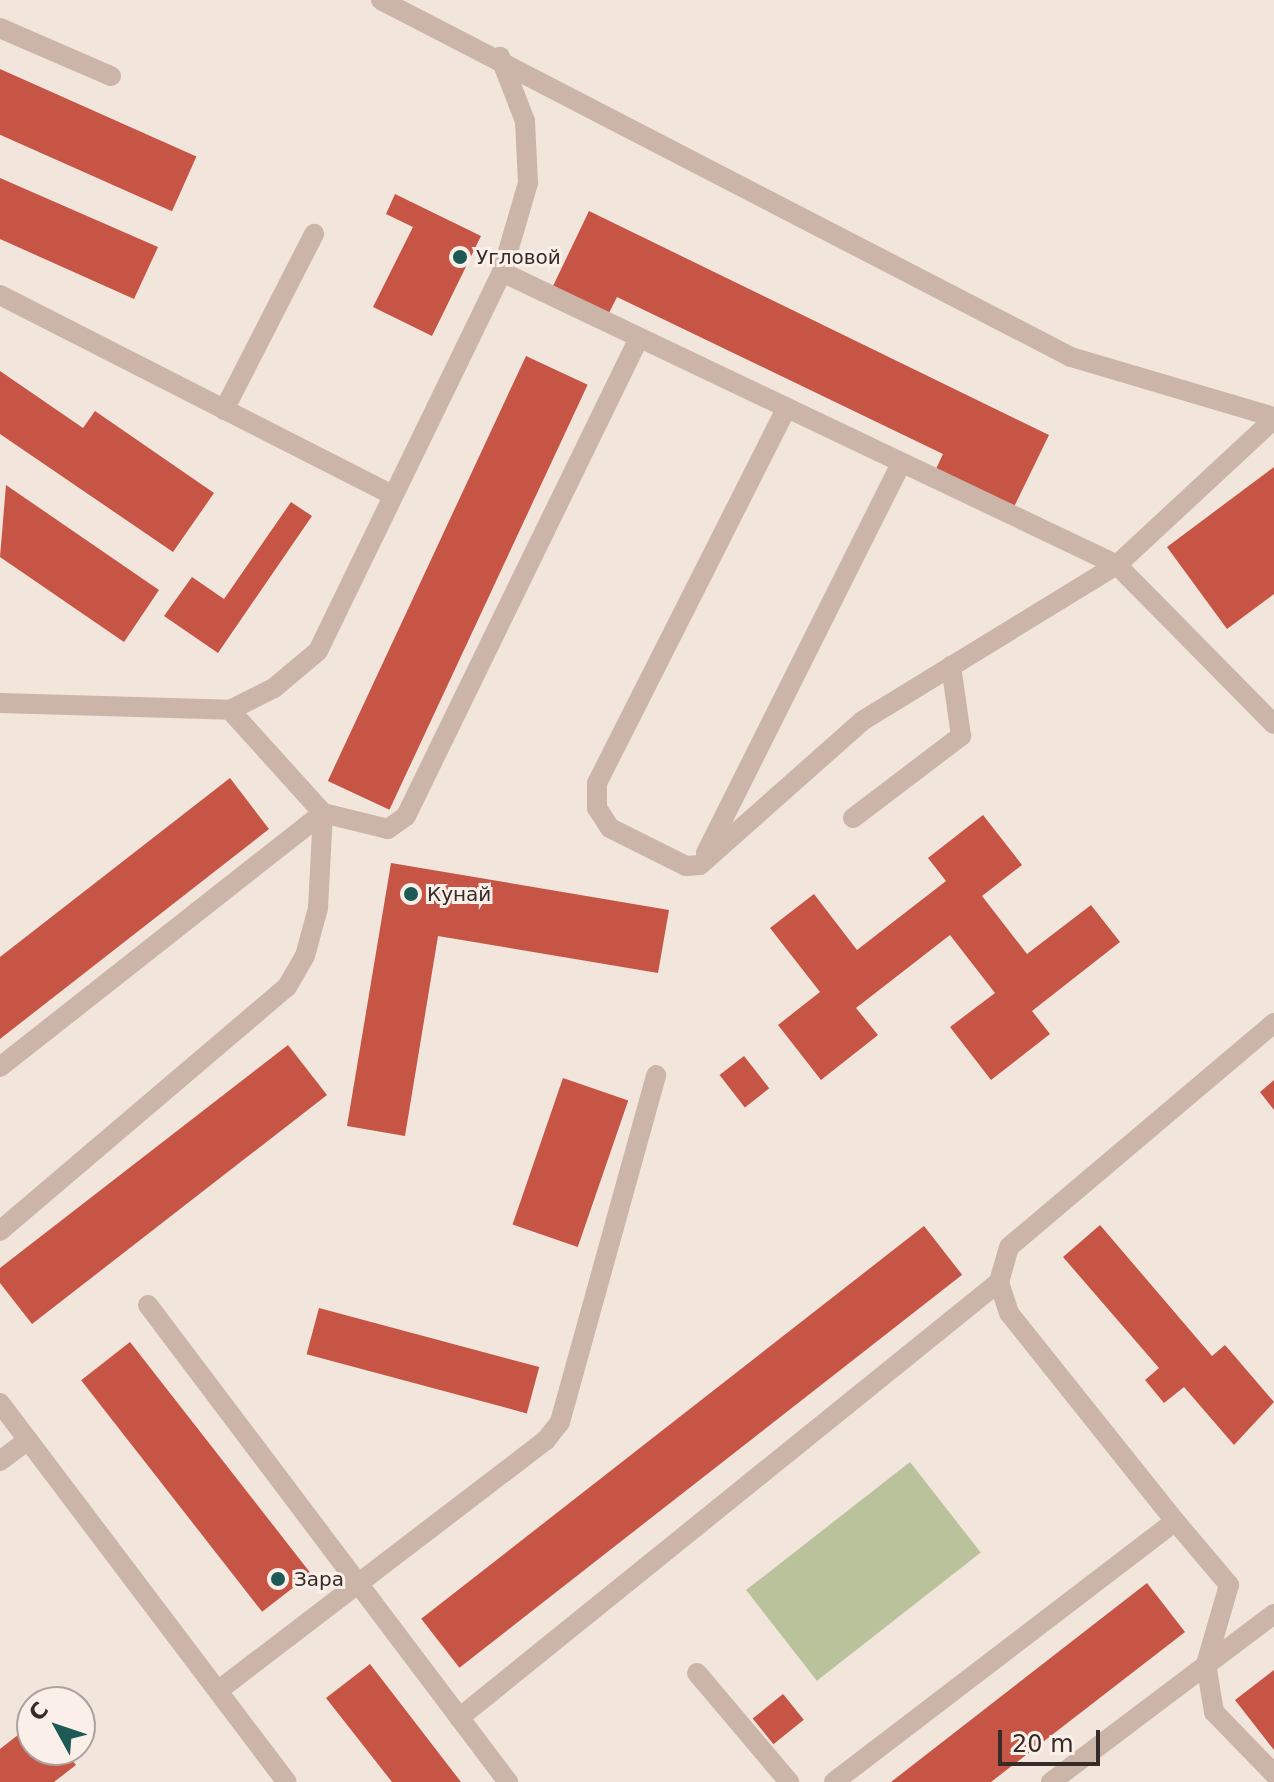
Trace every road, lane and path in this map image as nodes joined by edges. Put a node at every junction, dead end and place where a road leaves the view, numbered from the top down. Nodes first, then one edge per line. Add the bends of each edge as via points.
1 (381, 0) edge
2 (0, 28) edge
3 (500, 57) junction
4 (111, 76) dead end
5 (314, 234) dead end
6 (502, 272) junction
7 (0, 295) edge
8 (638, 340) junction
9 (224, 410) junction
10 (785, 411) junction
11 (1274, 418) edge
12 (901, 463) junction
13 (391, 494) junction
14 (1117, 565) junction
15 (951, 666) junction
16 (0, 703) edge
17 (230, 710) junction
18 (1274, 724) edge
19 (323, 813) junction
20 (853, 818) dead end
21 (700, 865) junction
22 (1274, 1023) edge
23 (0, 1067) edge
24 (656, 1075) dead end
25 (0, 1231) edge
26 (999, 1282) junction
27 (148, 1305) dead end
28 (0, 1403) edge
29 (28, 1440) junction
30 (0, 1461) edge
31 (1175, 1521) junction
32 (362, 1583) junction
33 (1274, 1614) edge
34 (1206, 1664) junction
35 (697, 1673) dead end
36 (219, 1690) junction
37 (459, 1718) junction
38 (1274, 1774) edge
39 (287, 1782) edge
40 (508, 1782) edge
41 (789, 1782) edge
42 (834, 1782) edge
43 (1051, 1782) edge

1 - 3 lane
2 - 4 lane
3 - 6 lane via 525,121 528,183
3 - 11 lane via 1071,357
5 - 9 lane
6 - 8 lane
6 - 13 lane
7 - 9 lane
8 - 10 lane
8 - 19 lane via 420,796 388,829
9 - 13 lane
10 - 12 lane
10 - 21 lane via 597,783 597,808 610,828
11 - 14 lane
12 - 14 lane
12 - 21 lane
13 - 17 lane via 318,651 274,688
14 - 15 lane
14 - 18 lane
15 - 20 lane via 961,736
15 - 21 lane via 862,721
16 - 17 lane
17 - 19 lane
19 - 23 lane
19 - 25 lane via 318,908 305,956 287,987
22 - 26 lane via 1009,1247
24 - 32 lane via 560,1422
26 - 31 lane via 1009,1313
26 - 37 lane
27 - 32 lane
28 - 29 lane
29 - 30 lane
29 - 36 lane
31 - 34 lane via 1229,1585
31 - 42 lane
32 - 36 lane
32 - 37 lane
33 - 34 lane
34 - 38 lane via 1214,1712
34 - 43 lane
35 - 41 lane
36 - 39 lane
37 - 40 lane

